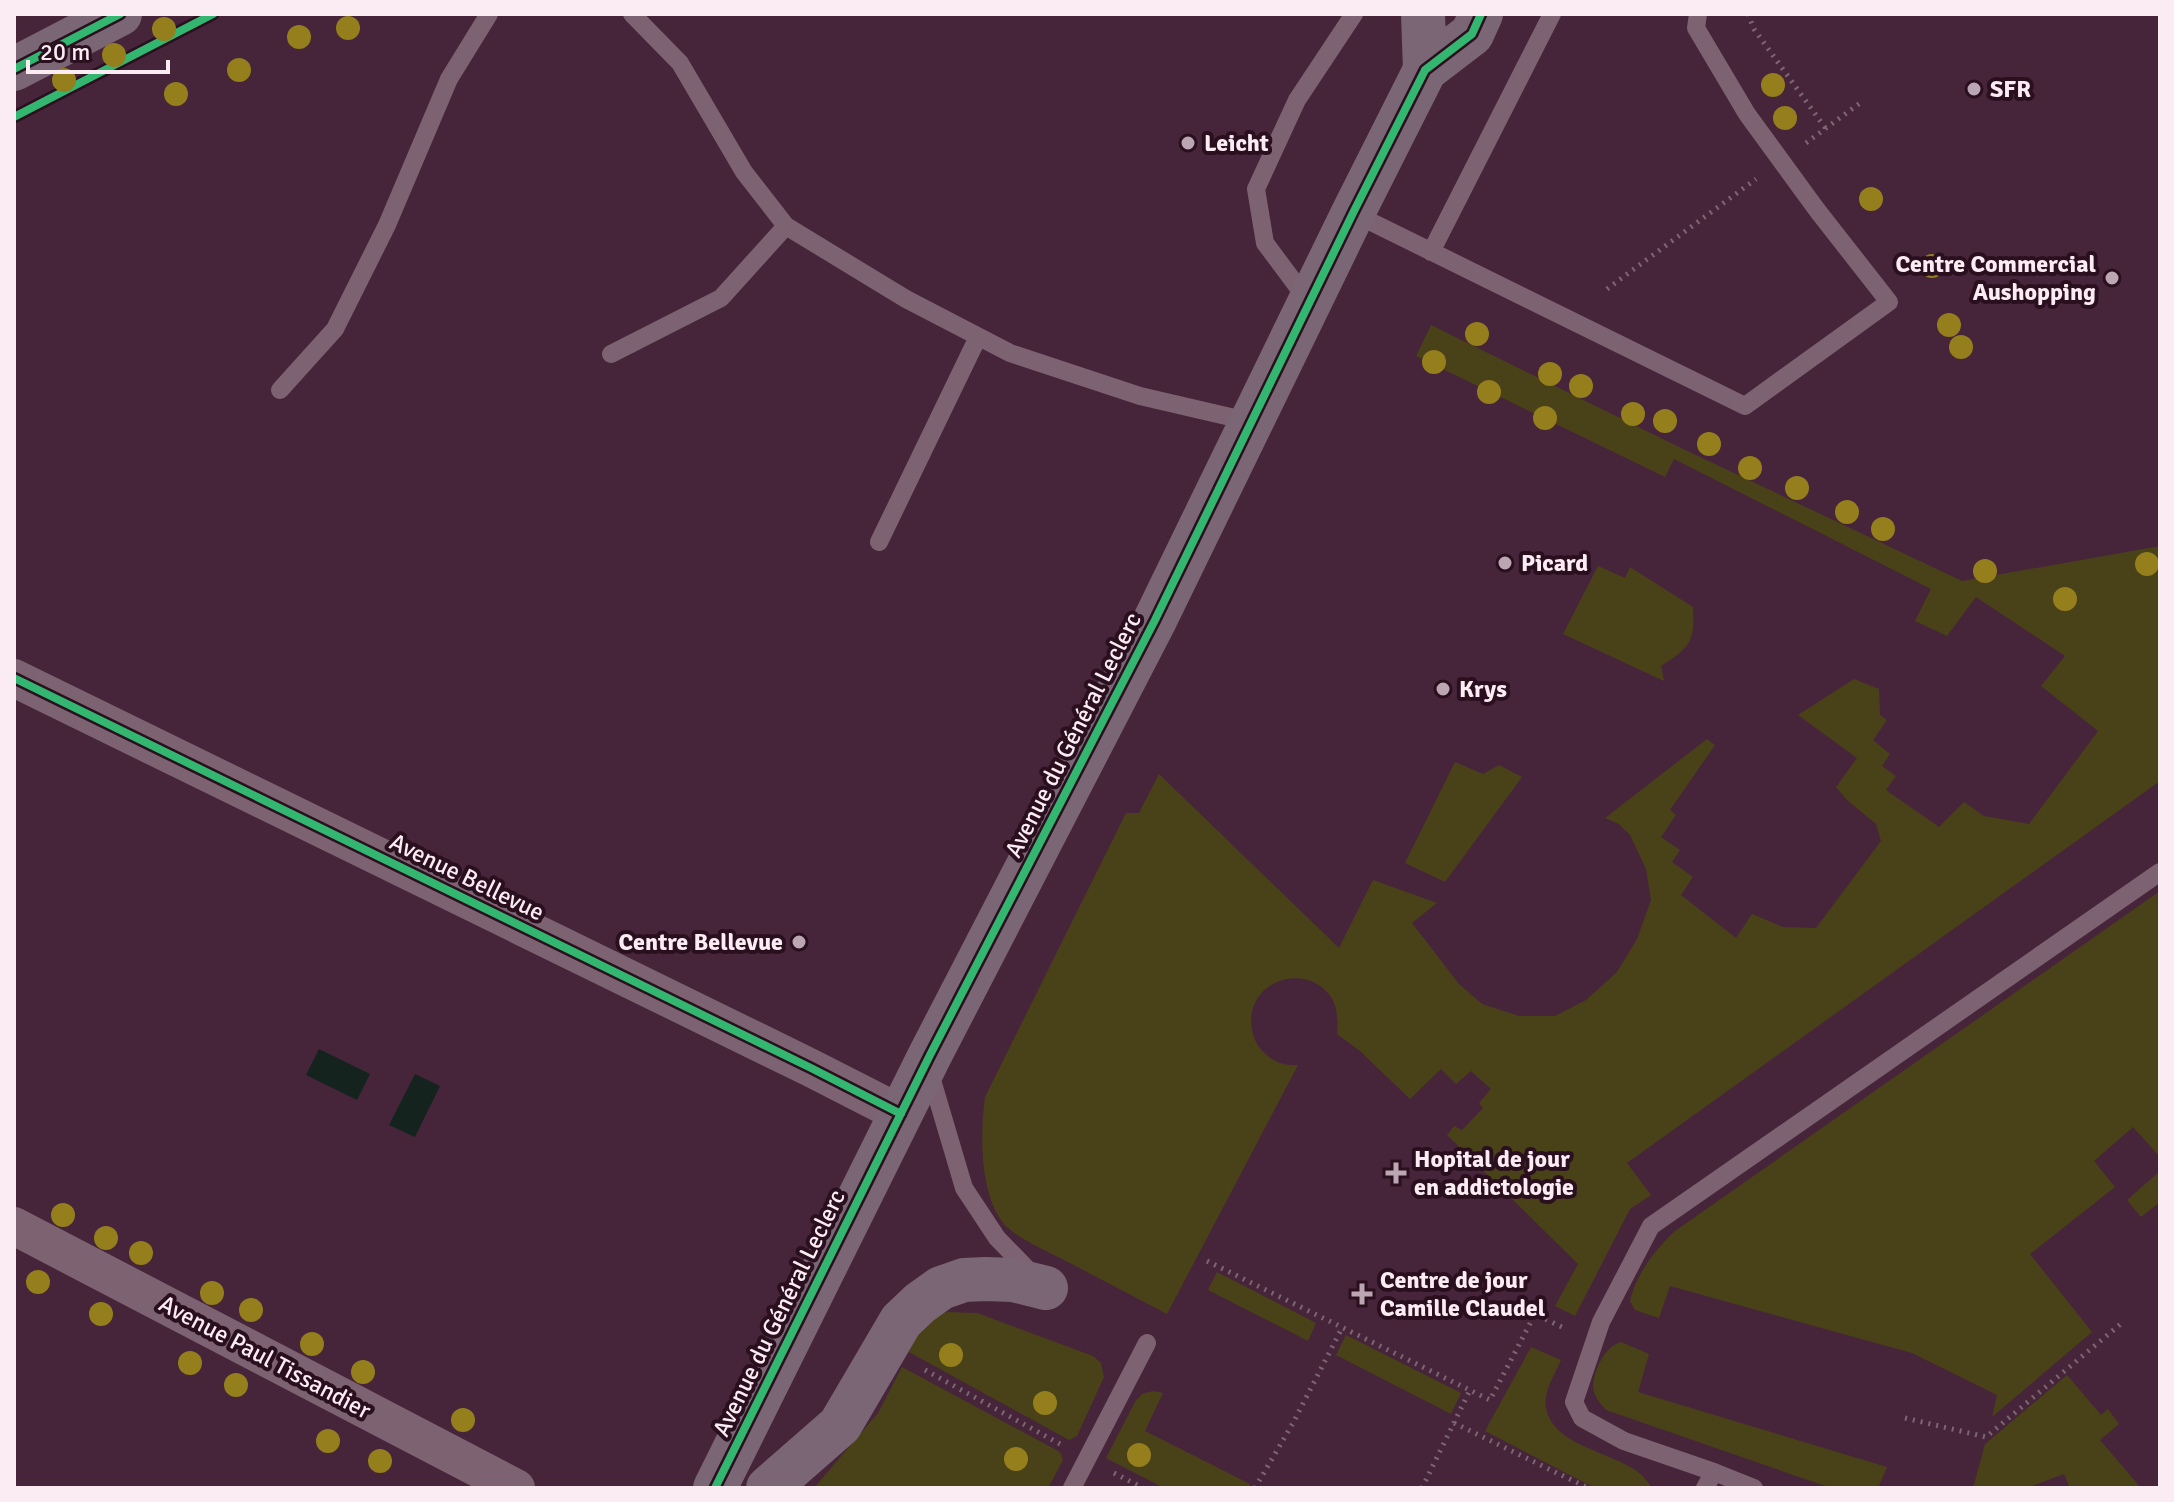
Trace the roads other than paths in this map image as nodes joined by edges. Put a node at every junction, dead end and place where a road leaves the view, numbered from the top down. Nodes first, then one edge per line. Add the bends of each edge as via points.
1 (120, 14) edge
2 (489, 14) edge
3 (632, 14) edge
4 (1354, 14) edge
5 (1423, 14) edge
6 (1481, 14) edge
7 (1552, 14) edge
8 (1698, 14) edge
9 (14, 69) edge
10 (1425, 70) junction
11 (1353, 213) junction
12 (786, 226) junction
13 (1431, 252) junction
14 (1309, 302) junction
15 (978, 337) junction
16 (611, 354) dead end
17 (280, 390) dead end
18 (1252, 422) junction
19 (879, 542) dead end
20 (14, 678) edge
21 (2160, 872) edge
22 (927, 1062) junction
23 (901, 1114) junction
24 (14, 1226) edge
25 (1046, 1288) joint
26 (1147, 1343) dead end
27 (1709, 1480) edge
28 (516, 1488) edge
29 (715, 1488) edge
30 (768, 1488) edge
31 (1072, 1488) edge
32 (1754, 1488) edge

1 - 9 main road
2 - 17 lane via 449,79 387,225 335,329
3 - 12 lane via 680,63 744,172
4 - 14 lane via 1297,100 1256,189 1265,243
5 - 10 main road, Avenue du Général Leclerc
6 - 10 main road, Avenue du Général Leclerc via 1472,34
7 - 13 lane
8 - 13 lane via 1696,28 1747,114 1889,302 1745,406
10 - 11 main road, Avenue du Général Leclerc
11 - 13 lane
11 - 14 main road, Avenue du Général Leclerc
12 - 15 lane
12 - 16 lane via 721,298
14 - 18 main road, Avenue du Général Leclerc
15 - 18 lane via 1010,353 1140,396
15 - 19 lane
18 - 22 main road, Avenue du Général Leclerc
20 - 23 street, Avenue Bellevue
21 - 27 lane via 1651,1226 1601,1322 1574,1402 1582,1418
22 - 23 main road, Avenue du Général Leclerc
22 - 25 lane via 964,1188 997,1238
23 - 29 main road, Avenue du Général Leclerc
24 - 28 street, Avenue Paul Tissandier
25 - 30 main road via 1013,1280 964,1280 920,1303 901,1321 840,1425
26 - 31 lane
27 - 32 lane

